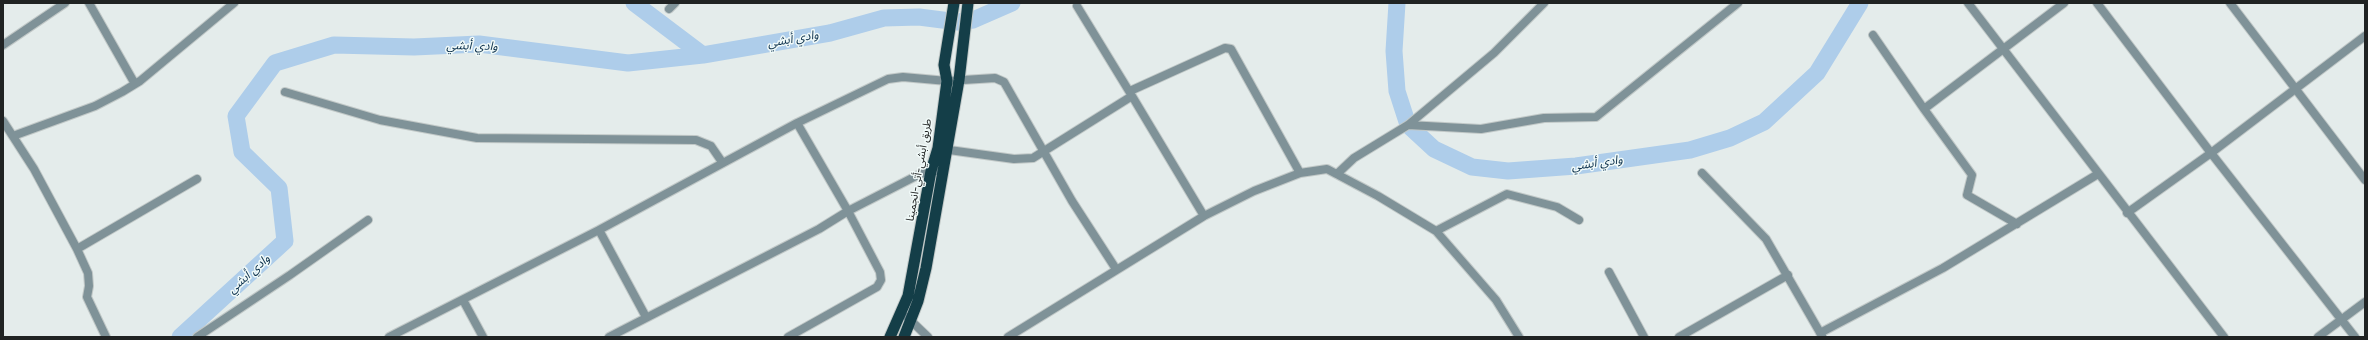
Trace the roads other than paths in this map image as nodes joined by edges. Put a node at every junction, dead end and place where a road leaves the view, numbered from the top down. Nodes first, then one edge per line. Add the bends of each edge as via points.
1 (65, 3) edge
2 (89, 3) edge
3 (234, 3) edge
4 (675, 3) edge
5 (954, 3) edge
6 (968, 3) edge
7 (1544, 3) edge
8 (1738, 3) edge
9 (1968, 3) edge
10 (2064, 3) edge
11 (2097, 3) edge
12 (2230, 3) edge
13 (1077, 6) dead end
14 (669, 9) dead end
15 (1873, 35) dead end
16 (2365, 36) edge
17 (3, 45) edge
18 (2004, 51) junction
19 (959, 80) junction
20 (947, 82) junction
21 (135, 84) junction
22 (2296, 90) junction
23 (286, 92) dead end
24 (1131, 93) junction
25 (1924, 109) junction
26 (797, 122) junction
27 (4, 124) edge
28 (1408, 124) junction
29 (13, 136) junction
30 (943, 150) junction
31 (1044, 150) junction
32 (2211, 153) junction
33 (722, 162) junction
34 (937, 171) junction
35 (1300, 173) junction
36 (1702, 173) dead end
37 (1337, 174) junction
38 (2098, 174) junction
39 (198, 179) dead end
40 (2365, 180) edge
41 (848, 211) junction
42 (2127, 213) junction
43 (1204, 216) junction
44 (368, 220) dead end
45 (1579, 220) dead end
46 (2017, 224) junction
47 (599, 230) junction
48 (1436, 230) junction
49 (77, 249) junction
50 (1116, 270) junction
51 (1609, 272) dead end
52 (1788, 275) junction
53 (463, 300) junction
54 (2365, 302) edge
55 (902, 313) junction
56 (646, 317) junction
57 (911, 320) junction
58 (2342, 320) junction
59 (1821, 335) edge
60 (106, 337) edge
61 (197, 337) edge
62 (389, 337) edge
63 (483, 337) edge
64 (608, 337) edge
65 (788, 337) edge
66 (890, 337) edge
67 (904, 337) edge
68 (928, 337) edge
69 (1008, 337) edge
70 (1520, 337) edge
71 (1644, 337) edge
72 (1680, 337) edge
73 (2224, 337) edge
74 (2318, 337) edge
75 (2355, 337) edge

1 - 17 street
2 - 21 street
3 - 21 street
4 - 14 street
5 - 20 highway, طريق أبشي-أتي-انجمينا via 944,65
6 - 19 highway
7 - 28 street via 1494,53
8 - 28 street via 1596,117 1544,118 1481,129
9 - 18 street
10 - 18 street
11 - 32 street
12 - 22 street
13 - 24 street
15 - 25 street
16 - 22 street
18 - 25 street
18 - 38 street
19 - 20 street
19 - 30 highway
19 - 31 street via 995,78 1004,82
20 - 26 street via 903,76 888,80
20 - 30 highway, طريق أبشي-أتي-انجمينا
21 - 29 street via 95,106
22 - 32 street
22 - 40 street
23 - 33 street via 380,120 477,138 696,140 711,146
24 - 31 street
24 - 35 street via 1225,48 1231,49
24 - 43 street
25 - 46 street via 1972,175 1967,195
26 - 33 street
26 - 41 street
27 - 29 street
28 - 37 street via 1354,158
29 - 49 street via 34,169
30 - 31 street via 1024,160
30 - 34 highway
31 - 50 street
32 - 42 street
32 - 58 street
33 - 47 street
34 - 41 street via 920,174
34 - 55 highway, طريق أبشي-أتي-انجمينا
34 - 57 highway via 926,268
35 - 37 street via 1327,169
35 - 43 street via 1254,191
36 - 52 street via 1766,239
37 - 48 street
38 - 42 street
38 - 46 street
39 - 49 street
41 - 56 street via 819,229
41 - 65 street via 880,272 881,280 877,287
42 - 73 street
43 - 50 street
44 - 61 street
45 - 48 street via 1557,207 1507,194
46 - 59 street
47 - 53 street
47 - 56 street
48 - 70 street via 1496,300
49 - 60 street via 88,273 87,297
50 - 69 street
51 - 71 street
52 - 59 street
52 - 72 street
53 - 62 street
53 - 63 street
54 - 58 street
55 - 57 street
55 - 66 highway, طريق أبشي-أتي-انجمينا
56 - 64 street
57 - 67 highway
57 - 68 street
58 - 74 street
58 - 75 street

